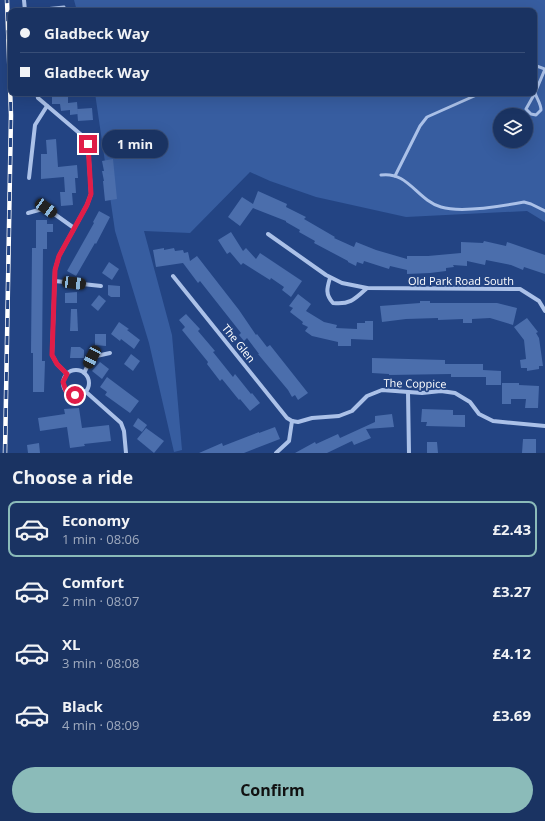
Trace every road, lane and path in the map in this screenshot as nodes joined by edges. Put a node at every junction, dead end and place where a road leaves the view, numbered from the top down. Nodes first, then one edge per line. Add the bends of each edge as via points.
1 (64, 7) dead end
2 (54, 8) edge
3 (545, 68) edge
4 (537, 88) edge
5 (38, 96) edge
6 (474, 96) edge
7 (533, 96) edge
8 (536, 96) edge
9 (47, 106) junction
10 (381, 175) dead end
11 (395, 176) junction
12 (29, 178) dead end
13 (545, 211) edge
14 (28, 213) dead end
15 (74, 228) junction
16 (268, 234) dead end
17 (173, 276) dead end
18 (330, 278) junction
19 (55, 281) junction
20 (101, 286) dead end
21 (367, 288) junction
22 (545, 311) edge
23 (110, 353) dead end
24 (84, 373) junction
25 (67, 374) junction
26 (85, 391) junction
27 (408, 392) junction
28 (292, 421) junction
29 (545, 426) edge
30 (126, 453) edge
31 (276, 453) edge
32 (409, 453) edge

1 - 2 lane
3 - 4 lane
5 - 9 street
6 - 11 lane via 427,117
7 - 8 lane via 526,109 536,115 541,110
9 - 12 street via 35,125
9 - 15 street via 85,138 88,144 91,194
10 - 11 lane
11 - 13 lane via 431,203 442,207 463,210 524,202
14 - 15 street via 46,208
15 - 19 street via 59,256
16 - 18 street, Old Park Road South
17 - 28 street, The Glen
18 - 21 street, Old Park Road South
18 - 21 street via 327,287 333,303 344,304
19 - 20 street
19 - 25 street via 52,355
21 - 22 street, Old Park Road South via 520,289 539,301
23 - 24 street via 92,357
24 - 25 street via 75,370
24 - 26 street via 89,382
25 - 26 street via 63,382 66,391 75,395
26 - 30 street via 121,423
27 - 28 street, The Coppice via 382,390 367,396 352,411 339,416
27 - 29 street, The Coppice via 455,393 470,402 480,414 493,421
27 - 32 street
28 - 31 street via 289,441

